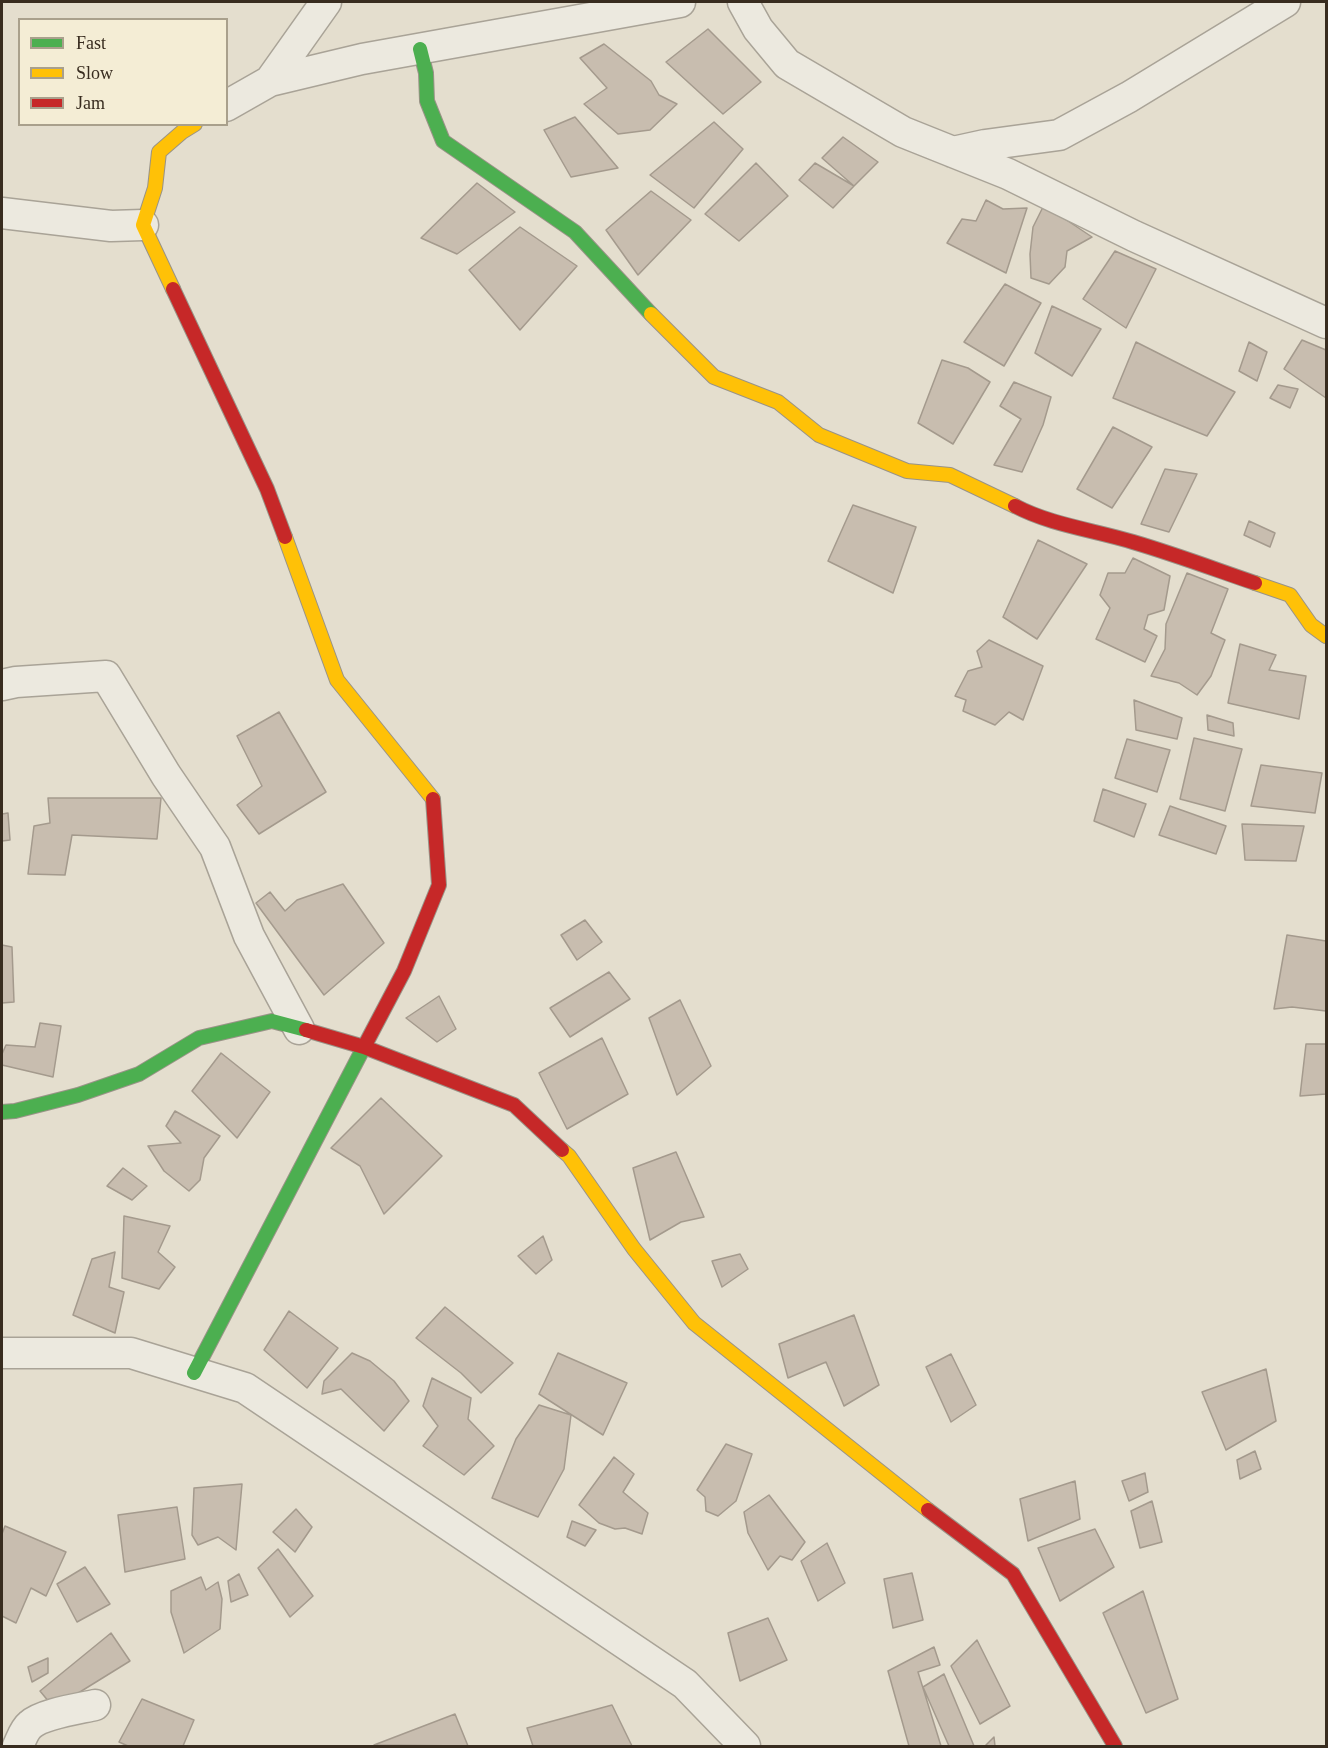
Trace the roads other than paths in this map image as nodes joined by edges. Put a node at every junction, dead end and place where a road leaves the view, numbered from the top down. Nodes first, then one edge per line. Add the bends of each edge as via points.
1 (326, 2) edge
2 (680, 2) edge
3 (743, 2) edge
4 (1285, 2) edge
5 (420, 48) junction
6 (270, 81) junction
7 (228, 105) edge
8 (192, 126) edge
9 (953, 152) junction
10 (2, 213) edge
11 (143, 225) junction
12 (1326, 323) edge
13 (1326, 636) edge
14 (2, 685) edge
15 (299, 1029) junction
16 (364, 1047) junction
17 (2, 1112) edge
18 (2, 1353) edge
19 (194, 1373) junction
20 (95, 1705) dead end
21 (18, 1746) edge
22 (745, 1746) edge
23 (1115, 1746) edge

1 - 6 street
2 - 5 street
3 - 9 street via 758,29 787,64 903,132
4 - 9 street via 1059,135
5 - 6 street
5 - 13 street via 427,100 444,141 575,232 714,376 778,402 819,435 907,471 950,475 1024,511 1133,542 1290,595 1311,625
6 - 7 street
8 - 11 street via 159,152 155,188
9 - 12 street
10 - 11 street via 111,226
11 - 16 street via 267,489 338,680 433,796 440,885 404,971
14 - 15 street via 106,676 215,847 249,936
15 - 16 street
15 - 17 street via 272,1021 199,1038 139,1074 78,1095
16 - 19 street
16 - 23 street via 514,1105 569,1156 634,1249 694,1323 1013,1574
18 - 19 street via 131,1353
19 - 22 street via 245,1388 685,1684
20 - 21 street via 43,1717 28,1727

